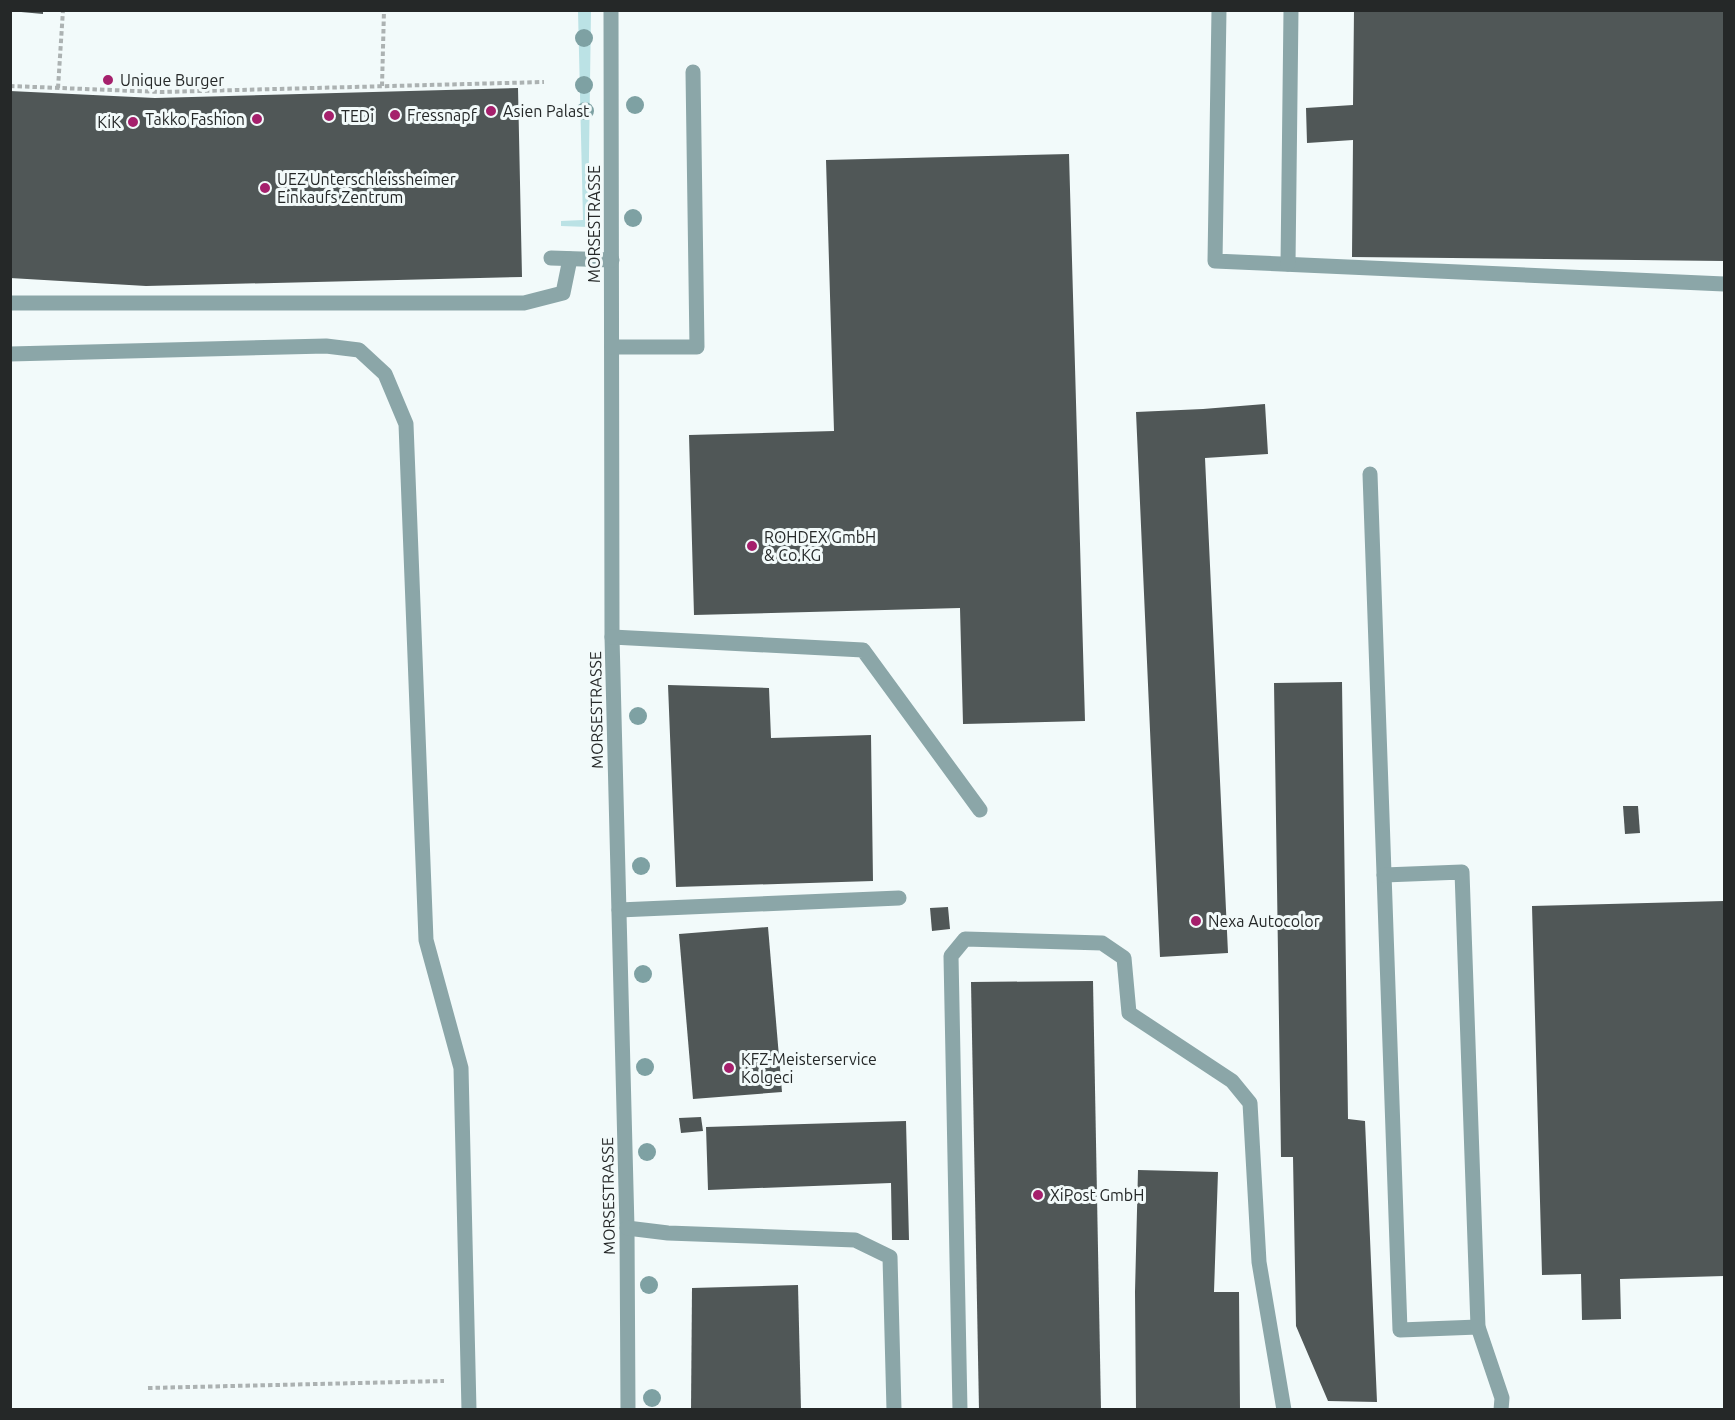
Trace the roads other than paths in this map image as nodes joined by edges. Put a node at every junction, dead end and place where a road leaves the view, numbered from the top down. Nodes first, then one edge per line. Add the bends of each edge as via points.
1 (611, 10) edge
2 (1219, 10) edge
3 (1291, 10) edge
4 (693, 72) dead end
5 (551, 258) dead end
6 (570, 259) junction
7 (612, 260) junction
8 (1288, 264) junction
9 (1725, 284) edge
10 (10, 303) edge
11 (612, 347) junction
12 (10, 354) edge
13 (1370, 474) dead end
14 (612, 637) junction
15 (980, 810) dead end
16 (1384, 875) junction
17 (899, 898) dead end
18 (619, 910) junction
19 (627, 1228) junction
20 (1478, 1327) junction
21 (469, 1410) edge
22 (628, 1410) edge
23 (894, 1410) edge
24 (960, 1410) edge
25 (1284, 1410) edge
26 (1501, 1410) edge

1 - 7 street, MORSESTRASSE
2 - 8 street via 1215,261
3 - 8 street
4 - 11 street via 697,347
5 - 6 street
6 - 7 street
6 - 10 street via 563,293 524,303
7 - 11 street, MORSESTRASSE
8 - 9 street
11 - 14 street, MORSESTRASSE
12 - 21 street via 326,346 359,350 385,374 406,424 426,940 461,1068
13 - 16 street
14 - 15 street via 863,650
14 - 18 street, MORSESTRASSE
16 - 20 street via 1400,1330
16 - 20 street via 1462,872
17 - 18 street
18 - 19 street, MORSESTRASSE
19 - 22 street, MORSESTRASSE
19 - 23 street via 855,1240 890,1257
20 - 26 street via 1502,1398
24 - 25 street via 951,956 965,939 1102,943 1124,958 1129,1012 1232,1081 1250,1103 1259,1262

